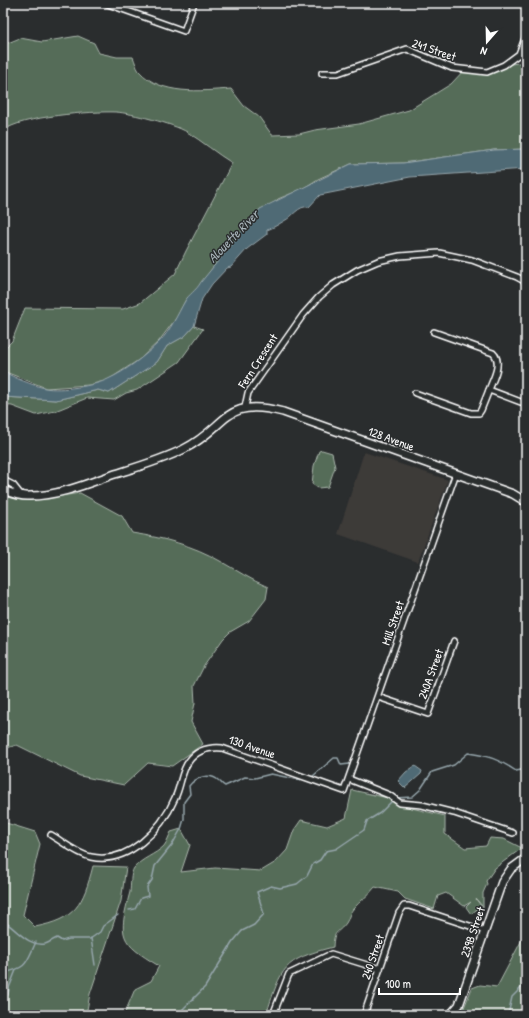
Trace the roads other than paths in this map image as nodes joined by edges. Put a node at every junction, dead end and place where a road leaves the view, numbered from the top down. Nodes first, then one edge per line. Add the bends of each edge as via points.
1 (104, 3) edge
2 (194, 3) edge
3 (526, 36) edge
4 (322, 73) dead end
5 (526, 282) edge
6 (434, 332) dead end
7 (489, 390) junction
8 (415, 393) dead end
9 (526, 404) edge
10 (246, 407) junction
11 (456, 474) junction
12 (3, 480) edge
13 (3, 490) edge
14 (21, 495) junction
15 (526, 502) edge
16 (454, 641) dead end
17 (378, 697) junction
18 (349, 780) junction
19 (513, 833) dead end
20 (51, 835) dead end
21 (524, 859) edge
22 (485, 932) junction
23 (380, 969) junction
24 (273, 1015) edge
25 (364, 1015) edge
26 (450, 1015) edge

1 - 2 street via 184,31
3 - 4 street, 241 Street via 519,54 487,72 452,68 407,49 338,73
5 - 10 street, Fern Crescent via 472,260 439,253 400,256 378,261 357,270 333,285 303,315 248,393
6 - 7 street via 496,356 498,364
7 - 8 street via 481,410 475,414
7 - 9 street
10 - 11 street, 128 Avenue via 282,412
10 - 14 street, Fern Crescent via 231,413 185,449 156,461 69,489 38,496
11 - 15 street, 128 Avenue via 513,494
11 - 17 street, Mill Street
12 - 14 street
13 - 14 street, Fern Crescent
16 - 17 street, 240A Street via 428,714
17 - 18 street, Mill Street
18 - 19 street via 397,801 454,813
18 - 20 street, 130 Avenue via 344,791 222,748 208,748 198,752 187,764 175,799 157,829 131,849 113,855 92,857 78,852
21 - 22 street, 239B Street via 511,869 502,882
22 - 23 street, 240 Street via 404,906 399,913
22 - 26 street, 239B Street via 459,1005
23 - 24 street via 331,954 289,974
23 - 25 street, 240 Street

